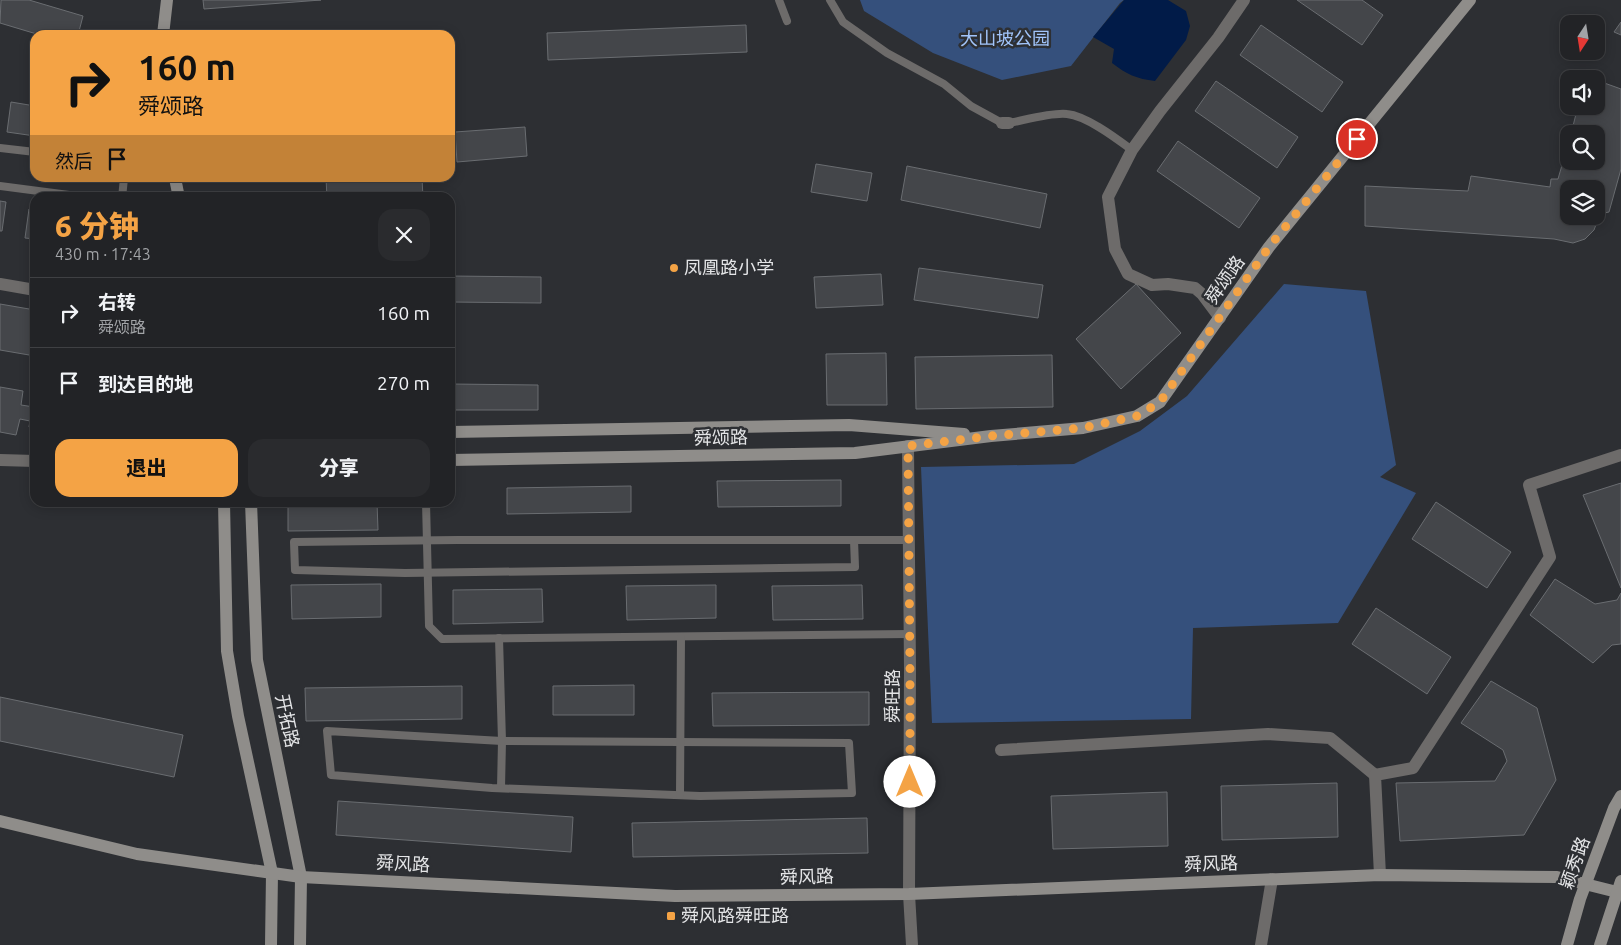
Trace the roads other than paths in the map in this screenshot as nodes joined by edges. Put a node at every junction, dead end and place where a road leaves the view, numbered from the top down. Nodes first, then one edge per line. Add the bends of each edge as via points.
1 (167, 0) edge
2 (779, 0) edge
3 (830, 0) edge
4 (1244, 0) edge
5 (1470, 0) edge
6 (787, 20) dead end
7 (164, 30) edge
8 (0, 148) edge
9 (1132, 150) junction
10 (30, 151) edge
11 (0, 186) edge
12 (46, 192) edge
13 (0, 284) edge
14 (30, 289) edge
15 (1220, 318) junction
16 (455, 432) edge
17 (991, 436) junction
18 (908, 446) junction
19 (1621, 455) edge
20 (0, 460) edge
21 (455, 460) edge
22 (30, 461) edge
23 (224, 507) edge
24 (251, 507) edge
25 (426, 507) edge
26 (427, 540) junction
27 (854, 540) junction
28 (909, 540) junction
29 (428, 572) junction
30 (910, 634) junction
31 (681, 636) junction
32 (499, 638) junction
33 (502, 741) junction
34 (680, 742) junction
35 (1001, 750) dead end
36 (1375, 775) junction
37 (500, 788) junction
38 (680, 795) junction
39 (1621, 796) edge
40 (0, 822) edge
41 (272, 873) junction
42 (1380, 875) junction
43 (301, 877) junction
44 (1272, 879) junction
45 (1586, 884) junction
46 (1619, 887) edge
47 (909, 894) junction
48 (271, 945) edge
49 (300, 945) edge
50 (912, 945) edge
51 (1261, 945) edge
52 (1567, 945) edge
53 (1600, 945) edge

1 - 7 street
2 - 6 lane
3 - 9 lane via 843,22 887,53 944,84 971,106 1006,123 1067,114 1106,131
4 - 9 street
5 - 15 street, 舜颂路 via 1269,247
8 - 10 lane
9 - 15 street via 1108,197 1115,249 1128,274 1152,285 1195,288
11 - 12 lane
13 - 14 street
15 - 17 street, 舜颂路 via 1160,402 1137,416 1083,428
16 - 17 street, 舜颂路 via 849,425
17 - 18 street, 舜颂路
18 - 21 street, 舜颂路 via 855,453
18 - 28 street, 舜旺路
19 - 36 street via 1529,485 1550,557 1413,768
20 - 22 street
23 - 41 street via 227,651
24 - 43 street, 开拓路 via 257,660
25 - 26 lane
26 - 27 lane
26 - 29 lane
26 - 29 lane via 294,542 294,551 295,570
27 - 28 lane
27 - 29 lane via 855,567
28 - 30 street, 舜旺路
29 - 32 lane via 429,626 442,639
30 - 31 lane
30 - 47 street, 舜旺路
31 - 32 lane
31 - 34 lane
32 - 33 lane
33 - 34 lane
33 - 37 lane
33 - 37 lane via 327,731 330,775
34 - 38 lane
34 - 38 lane via 849,743 852,793
35 - 36 street via 1268,734 1330,738
36 - 42 street
37 - 38 lane
39 - 45 street, 颖秀路
40 - 41 street, 舜风路 via 137,854
41 - 43 street, 舜风路
41 - 48 street
42 - 44 street, 舜风路
42 - 45 street, 舜风路 via 1557,876
43 - 47 street, 舜风路 via 675,896
43 - 49 street, 开拓路
44 - 47 street, 舜风路
44 - 51 street
45 - 46 street, 舜风路
45 - 52 street, 颖秀路
46 - 53 street
47 - 50 street, 舜旺路

